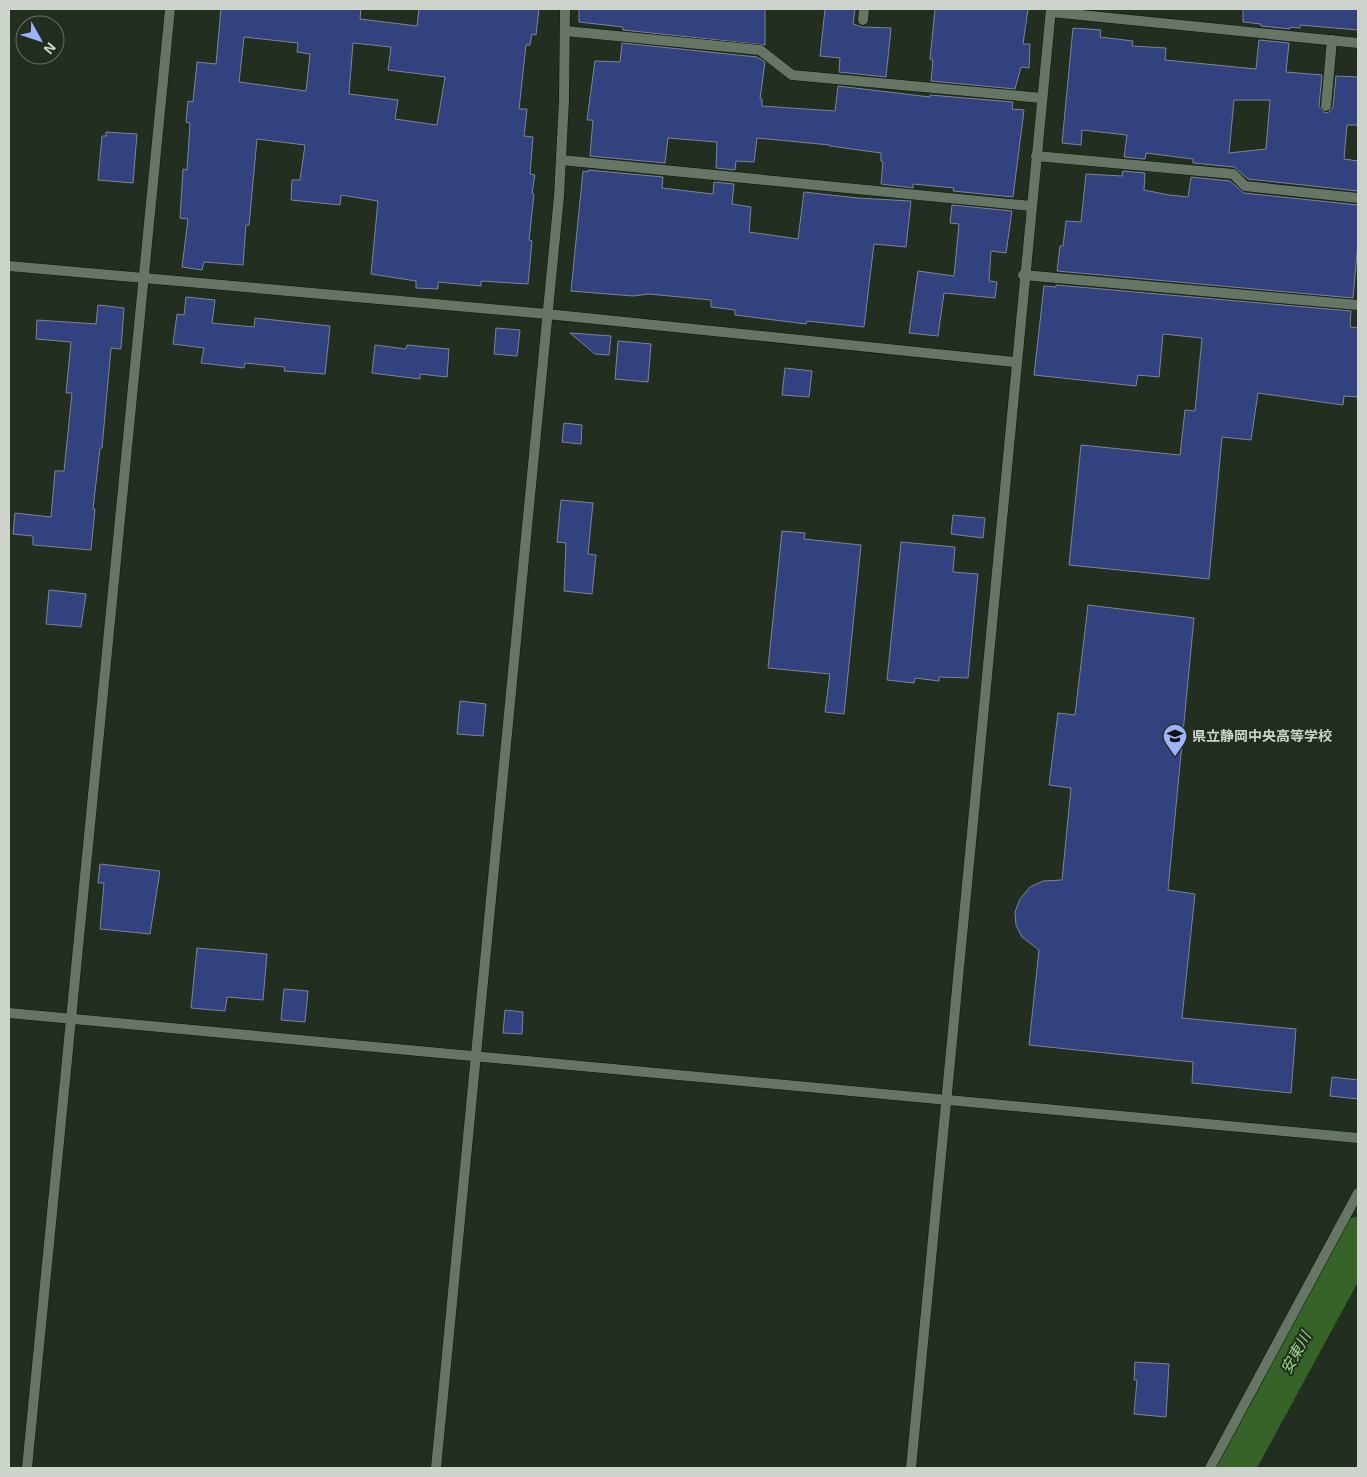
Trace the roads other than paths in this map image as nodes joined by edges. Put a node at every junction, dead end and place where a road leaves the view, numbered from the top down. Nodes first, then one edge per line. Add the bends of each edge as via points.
1 (170, 9) edge
2 (565, 9) edge
3 (864, 9) edge
4 (1051, 10) edge
5 (863, 20) dead end
6 (565, 31) junction
7 (1332, 40) junction
8 (1358, 43) edge
9 (1042, 98) junction
10 (1326, 106) dead end
11 (1036, 156) junction
12 (561, 160) junction
13 (1358, 198) edge
14 (1031, 206) junction
15 (9, 266) edge
16 (1023, 275) junction
17 (142, 278) junction
18 (1358, 305) edge
19 (547, 314) junction
20 (1014, 362) junction
21 (9, 1013) edge
22 (70, 1019) junction
23 (474, 1057) junction
24 (948, 1098) junction
25 (1358, 1138) edge
26 (1358, 1193) edge
27 (26, 1468) edge
28 (436, 1468) edge
29 (911, 1468) edge
30 (1210, 1468) edge

1 - 17 street
2 - 6 street
3 - 5 street
4 - 7 street
4 - 9 street
6 - 9 street via 760,50 792,75
6 - 12 street
7 - 8 street
7 - 10 street
9 - 11 street
11 - 13 street via 1233,174 1245,186
11 - 14 street
12 - 14 street
12 - 19 street
14 - 16 street
15 - 17 street
16 - 18 street
16 - 20 street
17 - 19 street
17 - 22 street
19 - 20 street
19 - 23 street
20 - 24 street
21 - 22 street
22 - 23 street
22 - 27 street
23 - 24 street
23 - 28 street
24 - 25 street
24 - 29 street
26 - 30 street

